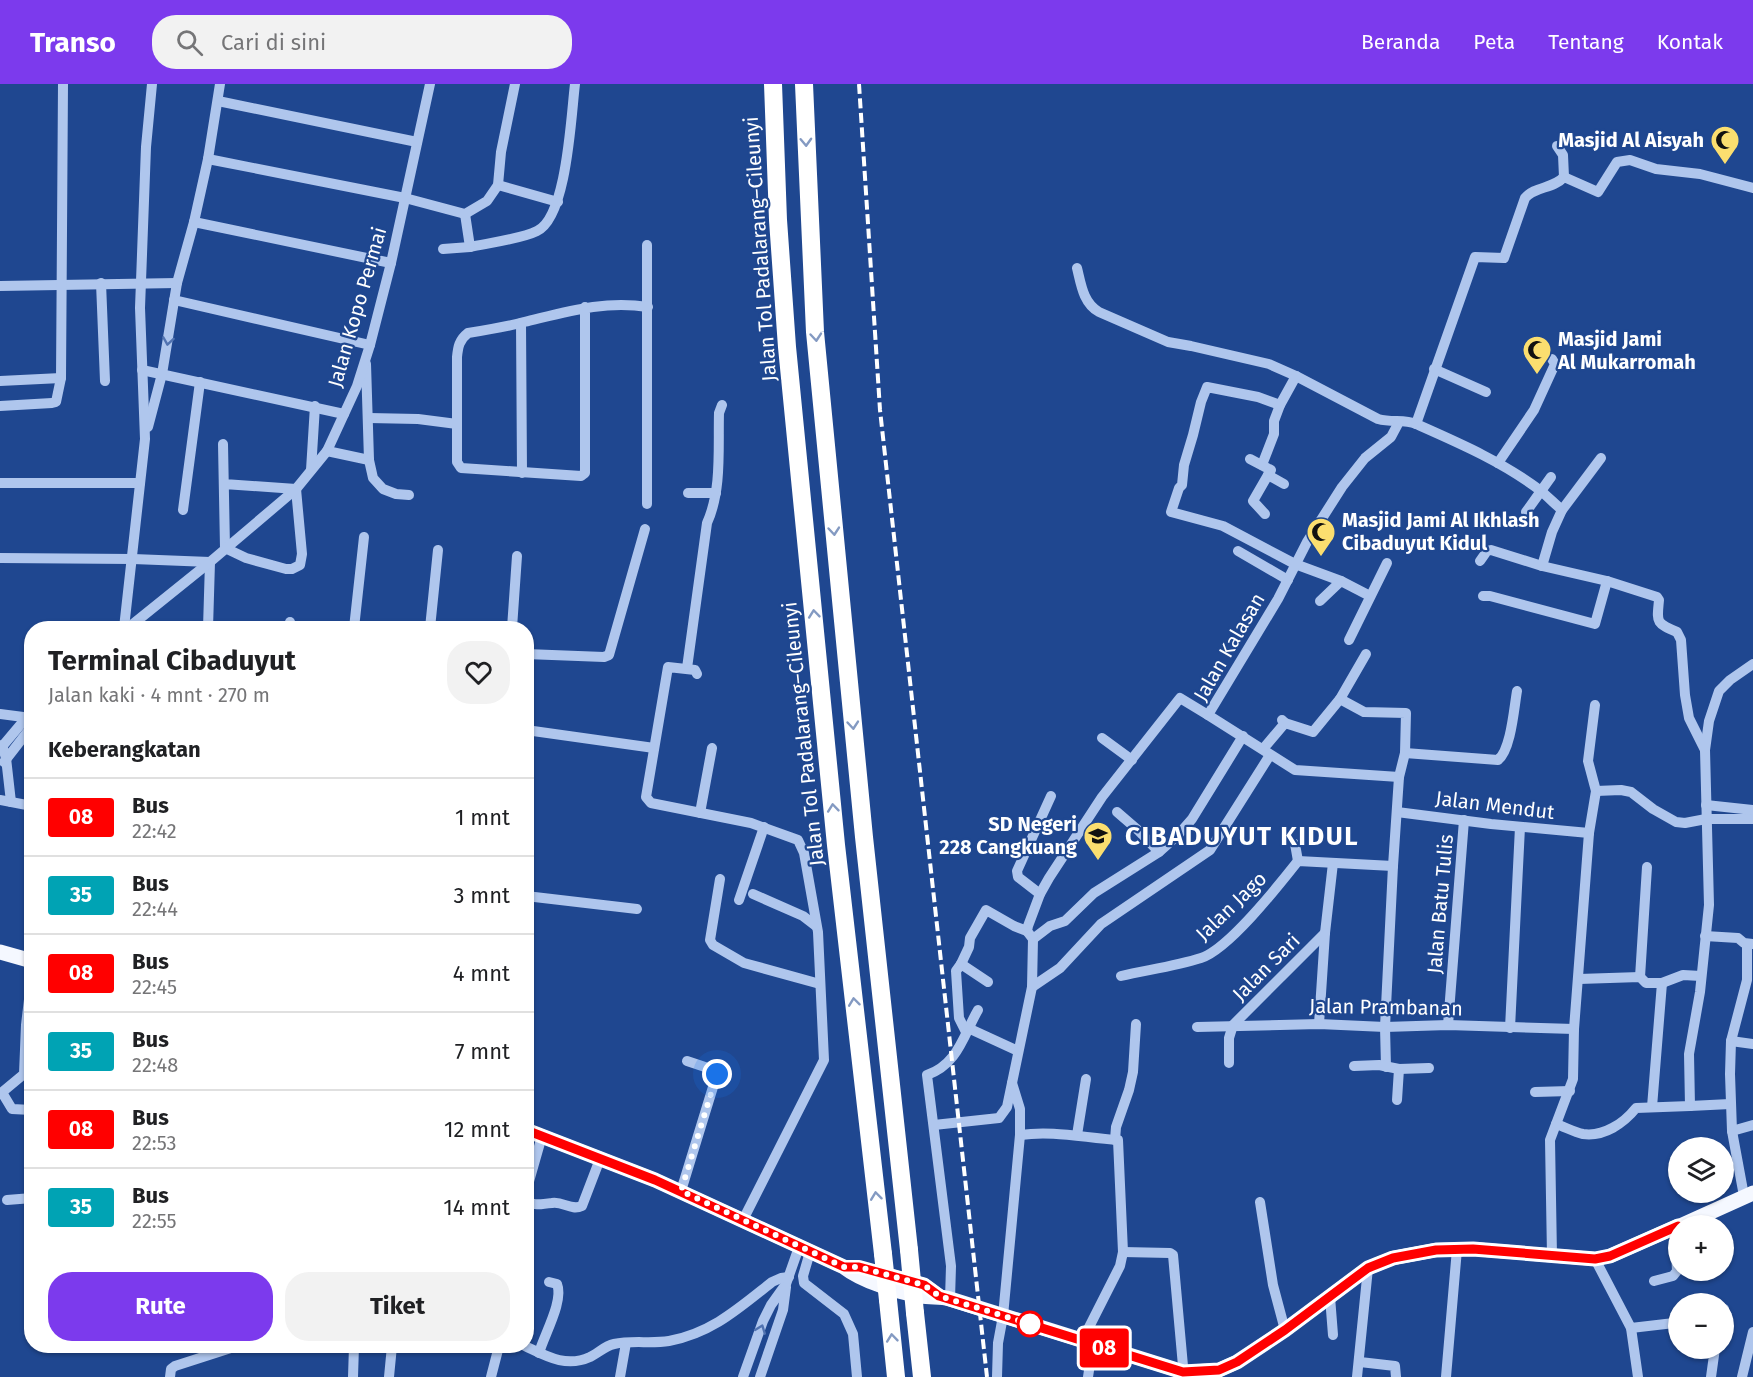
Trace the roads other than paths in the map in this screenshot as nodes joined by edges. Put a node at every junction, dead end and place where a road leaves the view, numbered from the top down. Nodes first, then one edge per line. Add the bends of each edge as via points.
1 (63, 84) edge
2 (152, 84) edge
3 (220, 84) edge
4 (430, 84) edge
5 (515, 84) edge
6 (575, 84) edge
7 (773, 84) edge
8 (804, 84) edge
9 (218, 101) junction
10 (417, 142) junction
11 (1557, 146) dead end
12 (208, 159) junction
13 (1564, 177) junction
14 (498, 185) junction
15 (1753, 189) edge
16 (405, 198) junction
17 (558, 202) junction
18 (465, 214) junction
19 (194, 222) junction
20 (646, 245) dead end
21 (470, 248) junction
22 (443, 249) dead end
23 (391, 263) junction
24 (1077, 268) dead end
25 (177, 283) junction
26 (101, 284) junction
27 (141, 284) junction
28 (62, 285) junction
29 (0, 286) edge
30 (174, 300) junction
31 (585, 307) junction
32 (648, 307) junction
33 (521, 323) junction
34 (370, 345) junction
35 (366, 357) junction
36 (1552, 359) dead end
37 (1434, 369) junction
38 (142, 370) junction
39 (162, 374) junction
40 (1296, 376) junction
41 (61, 378) junction
42 (0, 381) edge
43 (105, 381) dead end
44 (200, 382) junction
45 (1486, 392) dead end
46 (0, 405) edge
47 (722, 405) dead end
48 (1280, 405) junction
49 (315, 406) junction
50 (344, 414) junction
51 (369, 418) junction
52 (457, 424) junction
53 (1416, 424) junction
54 (1398, 426) junction
55 (145, 439) junction
56 (224, 444) dead end
57 (327, 451) junction
58 (1601, 458) dead end
59 (1251, 459) dead end
60 (369, 460) junction
61 (1498, 463) junction
62 (1262, 465) junction
63 (311, 470) junction
64 (522, 473) junction
65 (1268, 475) junction
66 (1551, 477) dead end
67 (0, 483) edge
68 (140, 483) junction
69 (224, 484) junction
70 (1284, 484) dead end
71 (296, 489) junction
72 (1541, 491) junction
73 (688, 493) dead end
74 (716, 494) junction
75 (408, 495) dead end
76 (647, 504) dead end
77 (183, 510) dead end
78 (1562, 510) junction
79 (1526, 512) dead end
80 (1265, 514) dead end
81 (645, 529) dead end
82 (364, 537) dead end
83 (225, 549) junction
84 (438, 550) dead end
85 (1238, 551) dead end
86 (517, 556) dead end
87 (0, 558) edge
88 (133, 559) junction
89 (1480, 561) dead end
90 (210, 562) junction
91 (1387, 563) dead end
92 (1295, 564) junction
93 (1542, 566) junction
94 (1288, 580) junction
95 (1341, 581) junction
96 (1607, 581) junction
97 (1370, 596) junction
98 (1483, 596) dead end
99 (1320, 601) dead end
100 (127, 621) edge
101 (135, 621) edge
102 (208, 621) edge
103 (355, 621) edge
104 (431, 621) edge
105 (512, 621) edge
106 (1349, 640) dead end
107 (534, 654) edge
108 (1366, 654) dead end
109 (1753, 664) edge
110 (1517, 691) dead end
111 (1340, 699) junction
112 (1595, 705) dead end
113 (0, 714) edge
114 (1208, 715) junction
115 (24, 717) edge
116 (24, 725) edge
117 (534, 731) edge
118 (1243, 736) junction
119 (1102, 738) dead end
120 (654, 748) junction
121 (712, 748) dead end
122 (1705, 750) junction
123 (3, 751) edge
124 (1267, 752) junction
125 (1405, 753) junction
126 (1132, 760) junction
127 (0, 770) edge
128 (1399, 777) junction
129 (1596, 791) junction
130 (1051, 796) dead end
131 (5, 801) edge
132 (24, 805) edge
133 (1706, 805) junction
134 (1753, 810) edge
135 (1117, 812) dead end
136 (1398, 812) junction
137 (700, 813) junction
138 (1706, 819) junction
139 (1753, 819) edge
140 (1464, 820) junction
141 (764, 827) junction
142 (1520, 827) junction
143 (1589, 833) junction
144 (1296, 844) dead end
145 (1159, 852) junction
146 (1298, 861) junction
147 (1333, 863) junction
148 (1393, 866) junction
149 (1647, 867) dead end
150 (720, 879) dead end
151 (753, 894) dead end
152 (1040, 894) junction
153 (534, 897) edge
154 (739, 900) dead end
155 (637, 909) dead end
156 (816, 926) junction
157 (1325, 933) junction
158 (1030, 935) junction
159 (1705, 936) junction
160 (1750, 944) edge
161 (0, 952) edge
162 (24, 959) edge
163 (961, 964) junction
164 (1121, 976) dead end
165 (1701, 976) junction
166 (1640, 977) junction
167 (1579, 979) junction
168 (988, 982) dead end
169 (1662, 983) junction
170 (820, 984) junction
171 (1032, 987) junction
172 (978, 1010) dead end
173 (1136, 1024) dead end
174 (1319, 1024) junction
175 (1233, 1025) junction
176 (1448, 1025) junction
177 (1197, 1027) dead end
178 (1385, 1027) junction
179 (1510, 1028) junction
180 (1574, 1029) junction
181 (967, 1030) junction
182 (1731, 1041) junction
183 (1753, 1044) edge
184 (1018, 1051) junction
185 (687, 1061) dead end
186 (1228, 1063) dead end
187 (1354, 1066) dead end
188 (1386, 1067) junction
189 (1429, 1068) dead end
190 (1399, 1069) junction
191 (24, 1074) edge
192 (1086, 1079) dead end
193 (1012, 1083) junction
194 (1570, 1091) junction
195 (1535, 1092) dead end
196 (1, 1094) edge
197 (1397, 1101) dead end
198 (1730, 1104) junction
199 (1690, 1106) junction
200 (1652, 1107) junction
201 (24, 1110) edge
202 (1556, 1124) junction
203 (934, 1125) junction
204 (1753, 1125) edge
205 (1732, 1131) junction
206 (534, 1133) edge
207 (1020, 1135) junction
208 (1077, 1135) junction
209 (542, 1136) junction
210 (1115, 1140) junction
211 (600, 1159) junction
212 (534, 1164) edge
213 (681, 1191) junction
214 (1748, 1194) edge
215 (24, 1199) edge
216 (7, 1200) dead end
217 (1260, 1202) dead end
218 (534, 1204) edge
219 (1702, 1215) edge
220 (743, 1220) junction
221 (1668, 1230) edge
222 (1457, 1249) junction
223 (804, 1250) junction
224 (1123, 1252) junction
225 (1552, 1256) junction
226 (1595, 1259) junction
227 (1368, 1268) junction
228 (1668, 1277) edge
229 (787, 1280) junction
230 (1654, 1281) dead end
231 (549, 1282) dead end
232 (944, 1297) junction
233 (1330, 1297) junction
234 (1003, 1316) junction
235 (1668, 1324) edge
236 (1631, 1328) junction
237 (1285, 1330) junction
238 (1753, 1332) edge
239 (1333, 1335) dead end
240 (626, 1343) junction
241 (1088, 1343) junction
242 (534, 1350) edge
243 (213, 1353) edge
244 (354, 1353) edge
245 (391, 1353) edge
246 (497, 1353) edge
247 (539, 1353) junction
248 (1713, 1359) edge
249 (1360, 1362) junction
250 (1183, 1375) edge
251 (170, 1377) edge
252 (353, 1377) edge
253 (389, 1377) edge
254 (491, 1377) edge
255 (620, 1377) edge
256 (743, 1377) edge
257 (760, 1377) edge
258 (857, 1377) edge
259 (896, 1377) edge
260 (922, 1377) edge
261 (998, 1377) edge
262 (1088, 1377) edge
263 (1357, 1377) edge
264 (1396, 1377) edge
265 (1446, 1377) edge
266 (1638, 1377) edge
267 (1711, 1377) edge
268 (1742, 1377) edge

1 - 28 street
2 - 27 street
3 - 9 street
4 - 10 street, Jalan Kopo Permai
5 - 14 street
6 - 17 street
259 -> 7 highway, Jalan Tol Padalarang–Cileunyi, bridge via 836,845 789,359
8 -> 260 highway, bridge via 816,344
9 - 10 street
9 - 12 street
10 - 16 street, Jalan Kopo Permai
11 - 13 street via 1563,155
12 - 16 street
12 - 19 street
13 - 15 street via 1598,192 1617,162 1630,160
13 - 37 street via 1558,183 1529,192 1504,258 1475,257
14 - 17 street
14 - 18 street via 487,201
16 - 18 street
16 - 23 street, Jalan Kopo Permai
17 - 21 street via 550,221 536,232
18 - 21 street
19 - 23 street
19 - 25 street
20 - 32 street
21 - 22 street
23 - 34 street, Jalan Kopo Permai
24 - 40 street via 1088,303 1099,312 1168,342 1269,364
25 - 27 street
25 - 30 street
26 - 27 street
26 - 28 street
26 - 43 street
27 - 38 street
28 - 29 street
28 - 41 street
30 - 34 street
30 -> 39 street
31 - 32 street via 627,303
31 - 33 street
31 - 64 street via 585,473
32 - 76 street
33 - 52 street via 468,333 463,338 457,357
33 - 64 street
34 - 35 street, Jalan Kopo Permai
35 - 50 street, Jalan Kopo Permai
35 - 51 street
36 - 61 street via 1555,364 1543,394
37 - 45 street
37 - 53 street
38 - 39 street
38 - 55 street
39 - 44 street
39 - 55 street
40 - 48 street
40 - 54 street
41 - 42 street
41 - 46 street via 54,402
44 - 49 street
44 - 77 street
47 - 74 street
48 - 62 street
48 - 92 street via 1207,387 1184,465 1182,485 1171,512 1223,526
49 - 50 street
49 - 63 street
50 - 57 street, Jalan Kopo Permai
51 - 52 street
51 - 60 street
52 - 64 street via 457,462 461,468
53 - 54 street via 1408,421
53 - 61 street
54 - 92 street, Jalan Kalasan via 1342,487
55 - 68 street
56 - 69 street
57 - 60 street
57 - 63 street, Jalan Kopo Permai
58 - 78 street
59 - 62 street
60 - 75 street via 377,485
61 - 72 street
62 - 65 street via 1271,470
63 - 71 street, Jalan Kopo Permai
65 - 70 street
65 - 80 street via 1253,501
66 - 72 street
67 - 68 street
68 - 88 street
69 - 71 street
69 - 83 street
71 - 83 street, Jalan Kopo Permai
71 - 83 street via 300,564 286,569
72 - 78 street
72 - 79 street
73 - 74 street
74 - 120 street via 707,524 692,671 668,667
78 - 93 street
81 - 107 street via 609,655
82 - 103 street
83 - 90 street, Jalan Kopo Permai
84 - 104 street
85 - 94 street
86 - 105 street
87 - 88 street
88 - 90 street
88 - 100 street
89 - 93 street via 1491,550
90 - 101 street, Jalan Kopo Permai
90 - 102 street
91 - 97 street
92 - 94 street, Jalan Kalasan
92 - 95 street
93 - 96 street
94 - 114 street, Jalan Kalasan
95 - 97 street
95 - 99 street
96 - 98 street via 1595,624
96 - 122 street via 1658,597 1658,621 1677,632 1681,640 1689,718
97 - 106 street
108 - 111 street
109 - 122 street via 1719,691 1708,721
110 - 125 street via 1502,758
111 - 124 street via 1312,733 1283,721
111 - 125 street via 1364,712 1406,713
112 - 129 street via 1588,761
113 - 115 street
114 - 118 street, Jalan Kalasan
114 - 126 street via 1180,698
116 - 123 street
117 - 120 street
118 - 124 street, Jalan Kalasan
118 - 145 street via 1192,819
119 - 126 street
120 - 137 street via 647,799
121 - 137 street
122 - 133 street
123 - 127 street
123 - 131 street
124 - 128 street, Jalan Kalasan via 1295,770
124 - 171 street via 1210,850 1101,924 1060,968
125 - 128 street
126 - 152 street via 1104,795
128 - 136 street
129 - 138 street via 1632,792 1676,822
129 - 143 street
130 - 152 street via 1017,871 1018,877
131 - 132 street
133 - 134 street
133 - 138 street
135 - 145 street
136 - 140 street, Jalan Mendut
136 - 148 street
137 - 141 street
138 - 139 street
138 - 159 street via 1709,905
140 - 142 street, Jalan Mendut
140 - 176 street, Jalan Batu Tulis
141 - 154 street
141 - 156 street via 795,838 802,845
142 - 143 street, Jalan Mendut
142 - 179 street
143 - 167 street
144 - 146 street
145 - 158 street via 1094,893 1065,921
146 - 147 street
146 - 164 street, Jalan Jago via 1275,891 1218,949 1203,957
147 - 148 street
147 - 157 street
148 - 178 street
149 - 166 street
150 - 170 street via 710,940 713,945 744,963
151 - 156 street via 803,916
152 - 158 street
153 - 155 street
156 - 170 street
157 - 174 street
157 - 175 street, Jalan Sari
158 - 163 street via 986,910
158 - 171 street
159 - 160 street via 1738,938
159 - 165 street
160 - 182 street via 1748,980
161 - 162 main road
163 - 168 street
163 - 181 street via 955,982 959,1018
165 - 169 street via 1678,976
165 - 199 street via 1689,1054
166 - 167 street
166 - 169 street via 1646,983
167 - 180 street
169 - 200 street
170 - 220 street via 824,1060
171 - 184 street
172 - 181 street
173 - 210 street via 1129,1090
174 - 175 street, Jalan Prambanan
174 - 178 street, Jalan Prambanan
175 - 177 street, Jalan Prambanan
175 - 186 street
176 - 178 street, Jalan Prambanan
176 - 179 street, Jalan Prambanan
178 - 188 street
179 - 180 street, Jalan Prambanan
180 - 194 street
181 - 184 street
181 - 203 street via 962,1045 945,1066 927,1075
182 - 183 street
182 - 198 street
184 - 193 street
185 - 213 street via 717,1074
187 - 188 street
188 - 190 street
189 - 190 street
190 - 197 street
191 - 196 street
192 - 208 street
193 - 203 street via 1007,1107 999,1118
193 - 207 street via 1020,1108
194 - 195 street
194 - 202 street
196 - 201 street via 12,1109
198 - 199 street
198 - 205 street
199 - 200 street
200 - 202 street via 1636,1108 1628,1118 1596,1134
202 - 225 street via 1550,1140
203 - 232 street via 951,1266
204 - 205 street
205 - 214 street
206 - 209 main road
207 - 208 street
207 - 234 street
208 - 210 street
209 - 211 main road
209 - 212 street
210 - 224 street via 1119,1140 1120,1149
211 - 213 main road
211 - 218 street via 582,1206 554,1202
213 - 220 main road
214 - 219 main road
215 - 216 street
217 - 237 street via 1273,1285
220 - 223 main road
221 - 226 main road
222 - 225 main road
222 - 227 main road via 1404,1255
222 - 265 street
223 - 229 street
223 - 232 main road via 844,1267 859,1267 924,1285
223 - 258 street via 804,1283 844,1314 853,1334
224 - 241 street
224 - 250 street via 1173,1255
225 - 226 main road
226 - 236 street
227 - 233 main road
227 - 249 street
228 - 230 street
229 - 240 street via 772,1282 708,1330 670,1341
256 -> 229 street via 763,1321
229 - 257 street via 783,1310
231 - 247 street via 559,1289
232 - 234 main road
233 - 237 main road
233 - 239 street
234 - 241 main road
234 - 261 street
235 - 236 street
236 - 266 street
237 - 250 main road via 1227,1367
238 - 268 street
240 - 247 street via 571,1363
240 - 255 street
241 - 250 main road
241 - 262 street
242 - 247 street
243 - 251 street via 175,1366
244 - 252 street
245 - 253 street
246 - 254 street
248 - 267 street
249 - 263 street
249 - 264 street via 1395,1366

